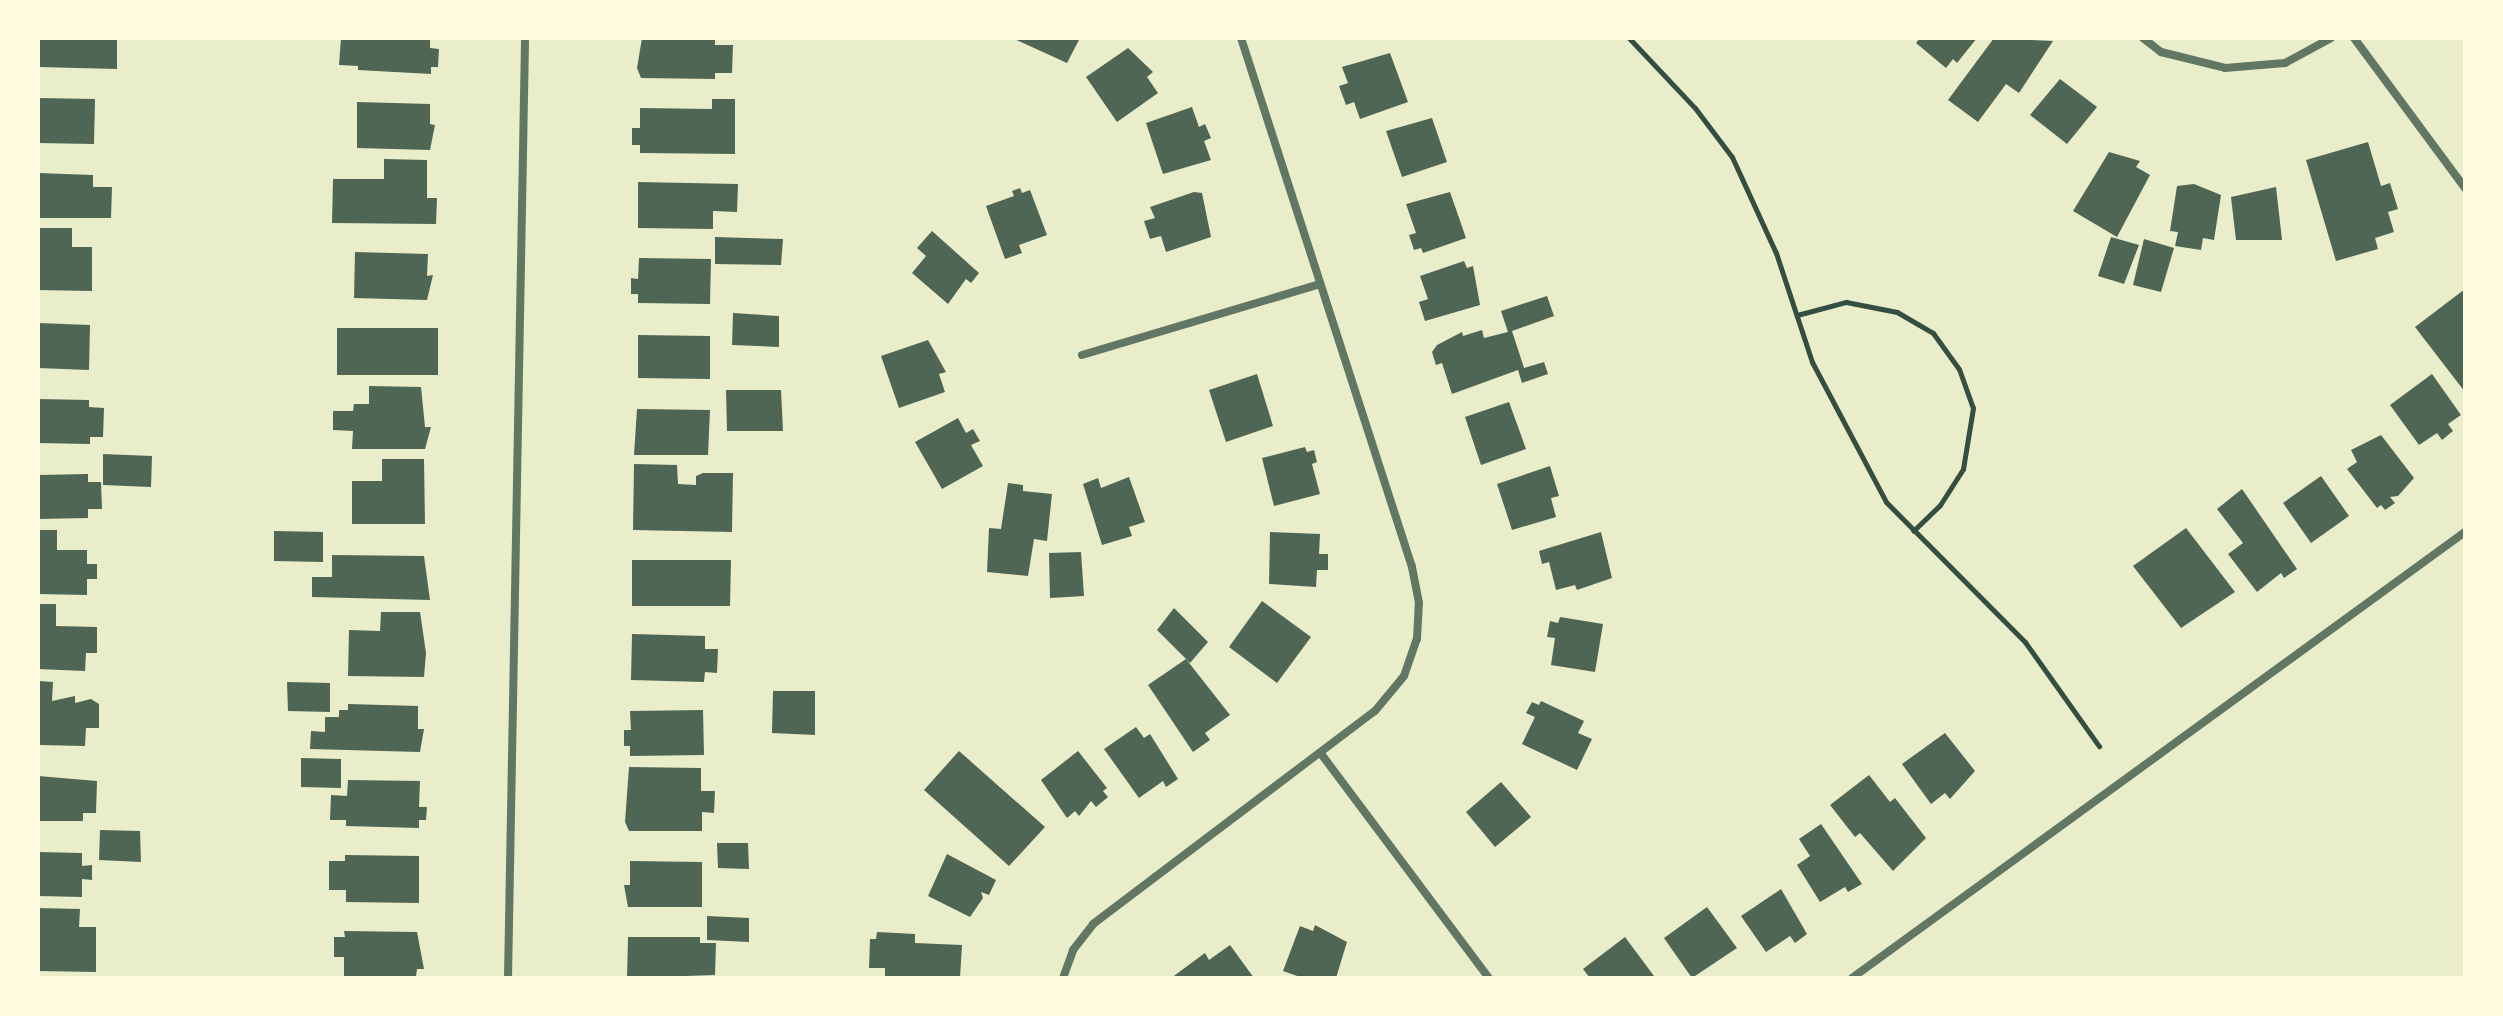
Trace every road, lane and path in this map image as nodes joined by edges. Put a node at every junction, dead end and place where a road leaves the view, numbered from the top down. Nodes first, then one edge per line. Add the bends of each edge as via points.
1 (525, 38) edge
2 (1241, 38) edge
3 (1629, 38) edge
4 (2143, 38) edge
5 (2331, 38) edge
6 (2354, 38) edge
7 (2465, 188) edge
8 (1320, 284) junction
9 (1797, 315) junction
10 (1082, 355) dead end
11 (1913, 531) junction
12 (2465, 532) edge
13 (2099, 746) dead end
14 (1322, 755) junction
15 (508, 978) edge
16 (1063, 978) edge
17 (1489, 978) edge
18 (1852, 978) edge

1 - 15 street
2 - 8 street
3 - 9 path via 1695,108 1732,157 1776,253
4 - 5 street via 2161,52 2225,68 2285,63
6 - 7 street
8 - 10 street
8 - 14 street via 1419,603 1417,639 1404,676 1375,711
9 - 11 path via 1812,362 1862,459 1886,502
9 - 11 path via 1846,302 1897,312 1933,333 1959,369 1973,408 1963,469 1940,505
11 - 13 path via 2025,642
12 - 18 street
14 - 16 street via 1093,924 1073,950
14 - 17 street

